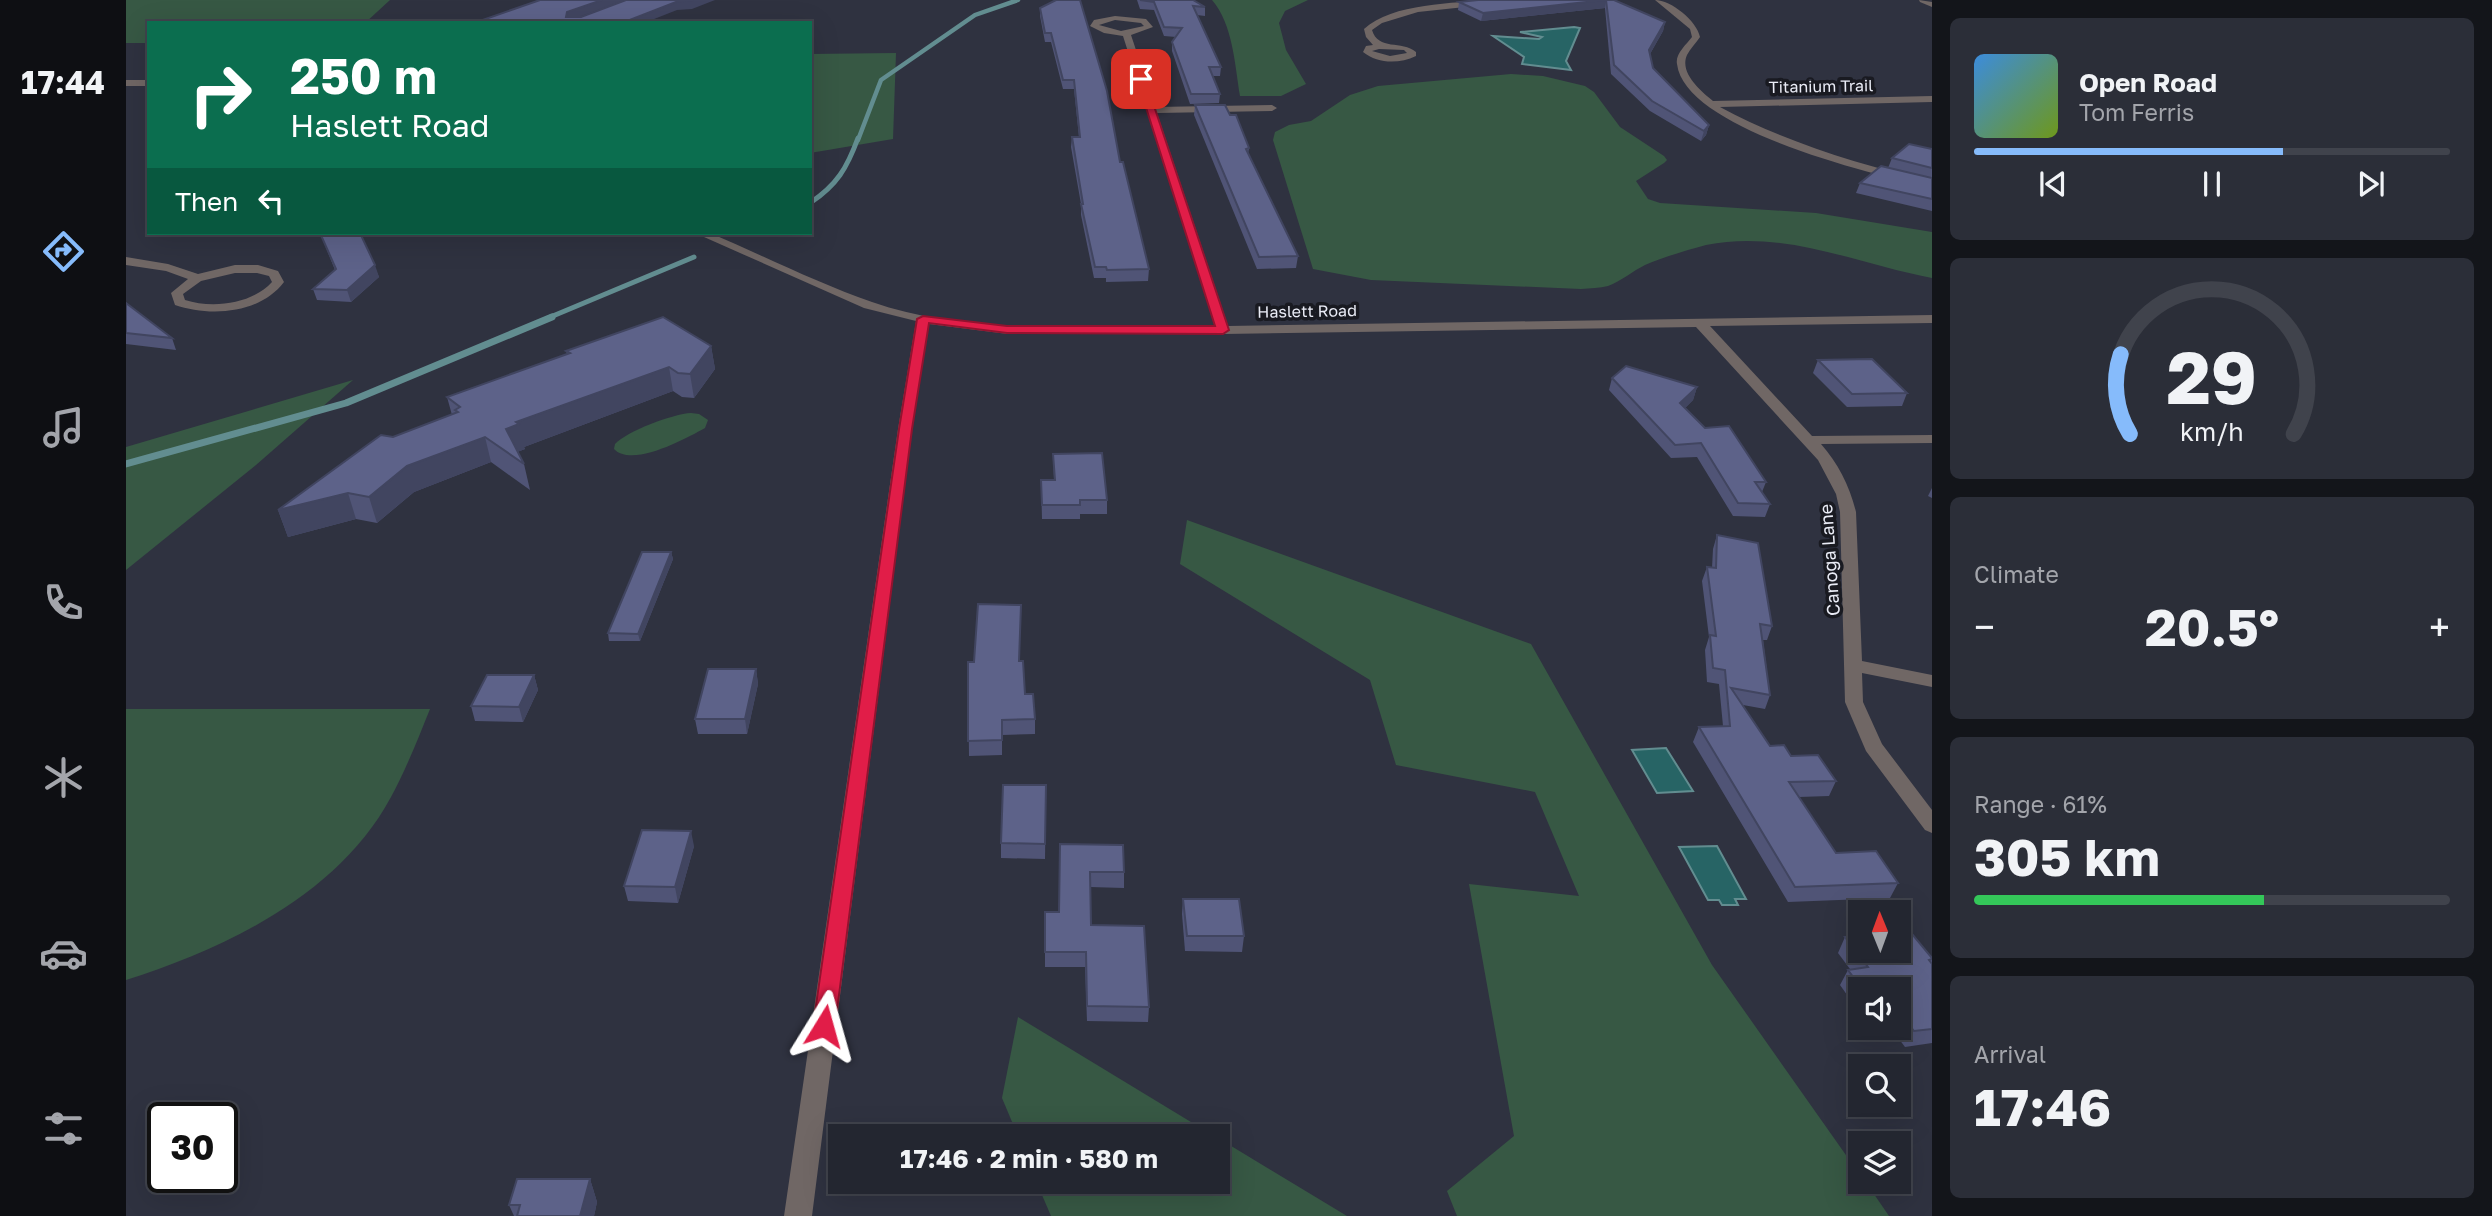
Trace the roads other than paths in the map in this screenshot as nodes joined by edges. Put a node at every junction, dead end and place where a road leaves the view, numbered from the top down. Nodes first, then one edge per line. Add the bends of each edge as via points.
1 (1526, 0) edge
2 (1659, 0) edge
3 (1923, 0) edge
4 (1932, 5) edge
5 (1126, 33) junction
6 (1379, 46) dead end
7 (126, 83) edge
8 (147, 83) edge
9 (1932, 100) edge
10 (1711, 104) junction
11 (1272, 108) dead end
12 (1151, 110) junction
13 (1932, 185) edge
14 (706, 235) edge
15 (126, 261) edge
16 (197, 278) junction
17 (923, 319) junction
18 (1932, 319) edge
19 (1700, 323) junction
20 (1223, 330) junction
21 (1932, 439) edge
22 (1810, 440) junction
23 (1854, 665) junction
24 (1932, 681) edge
25 (1932, 825) edge
26 (799, 1216) edge

1 - 6 street via 1390,16 1368,29
2 - 10 street via 1694,28 1696,37 1681,65 1692,87
3 - 4 street
5 - 5 street via 1149,25 1122,18 1094,24 1100,30
5 - 12 street
7 - 8 street
9 - 10 street, Titanium Trail
10 - 13 street via 1803,149
11 - 12 street
12 - 20 street
14 - 17 street, Haslett Road via 867,305
15 - 16 street
16 - 16 street via 258,269 274,274 278,282 259,298 234,305 207,308 179,302 177,293
17 - 20 street, Haslett Road via 1007,330
17 - 26 street
18 - 19 street, Haslett Road
19 - 20 street, Haslett Road
19 - 22 street, Canoga Lane
21 - 22 street
22 - 23 street, Canoga Lane via 1825,457 1848,512
23 - 24 street
23 - 25 street, Canoga Lane via 1854,702 1861,723

